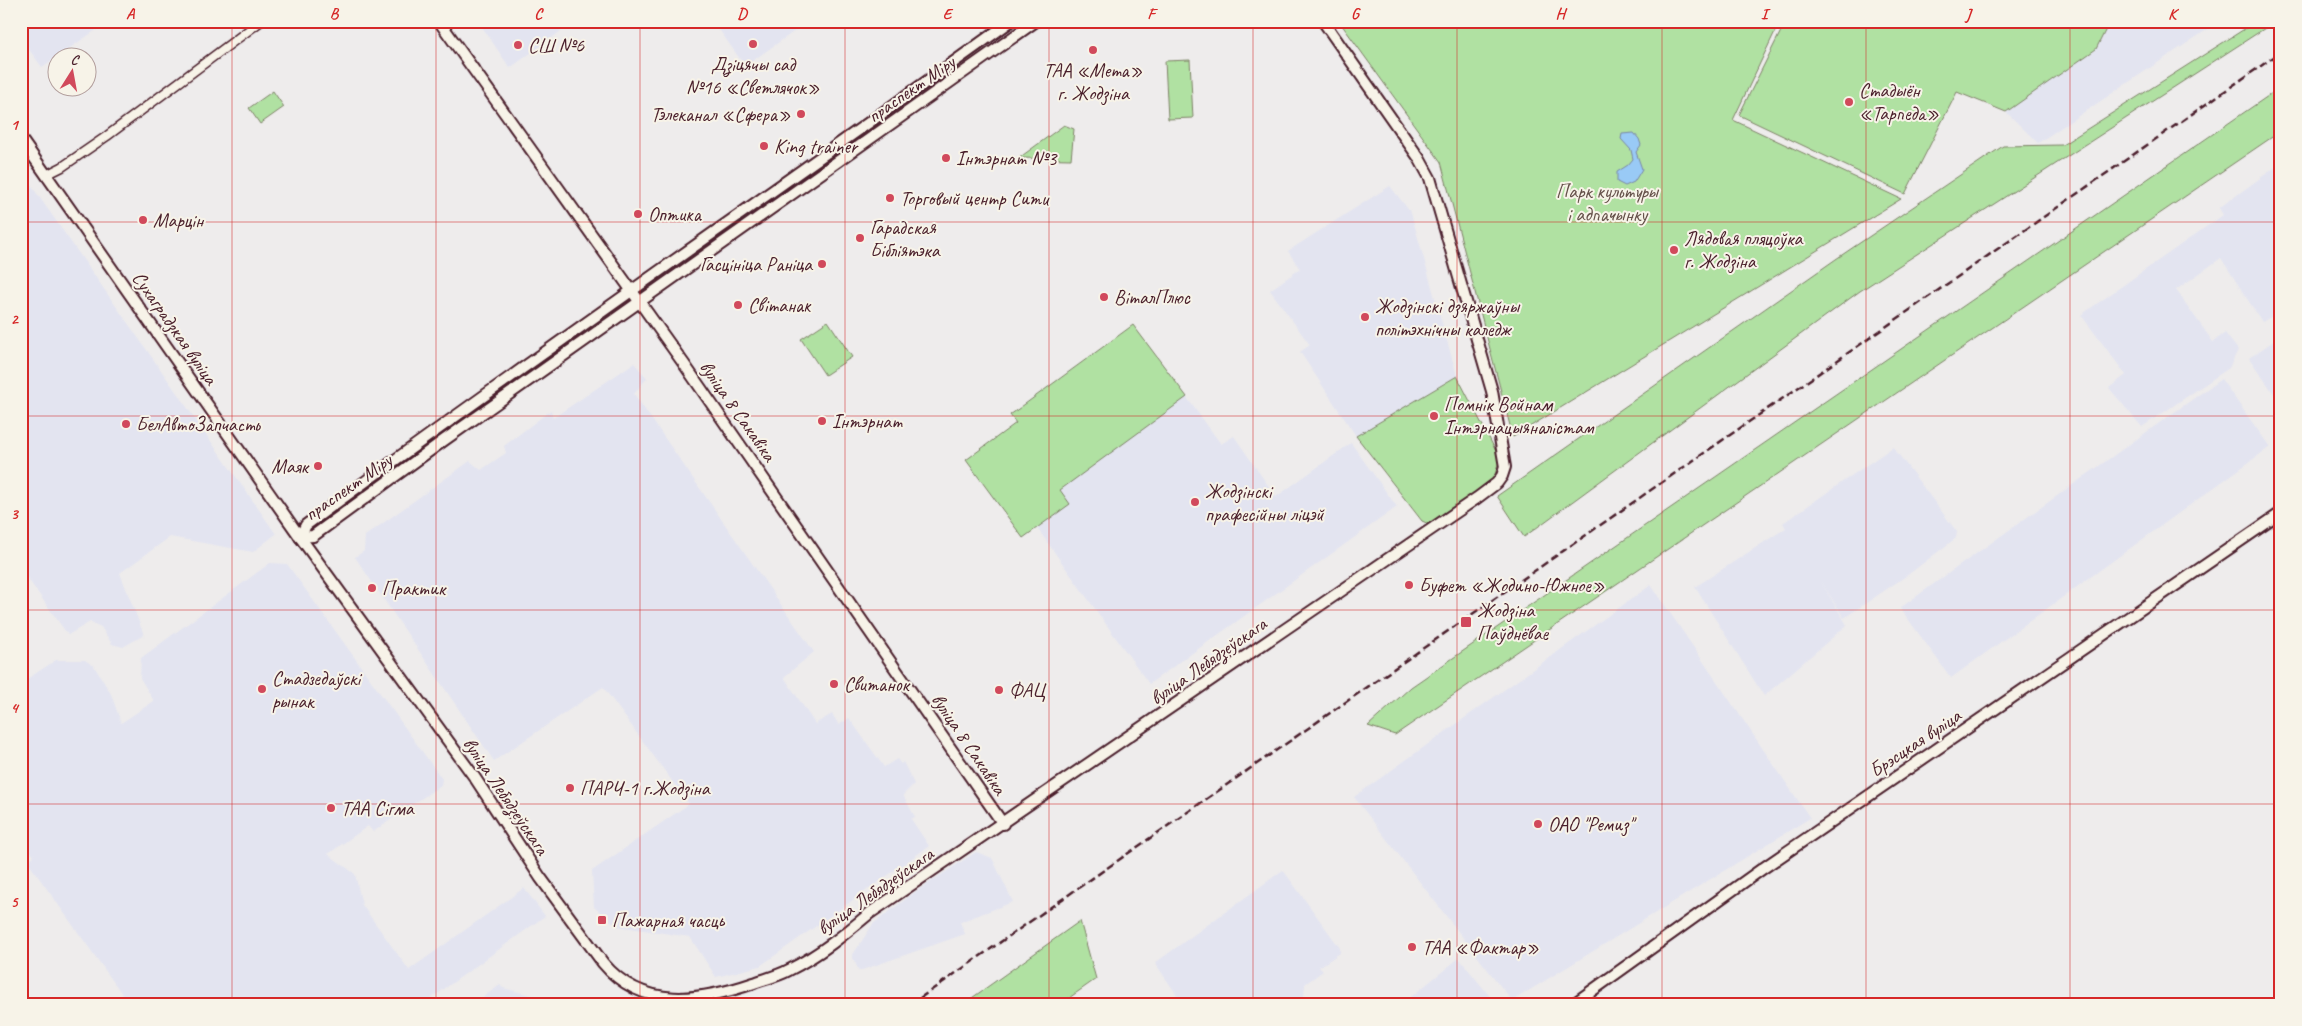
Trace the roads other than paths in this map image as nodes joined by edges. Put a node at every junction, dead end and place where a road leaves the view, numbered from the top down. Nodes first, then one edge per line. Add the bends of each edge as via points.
1 (261, 21) edge
2 (439, 21) edge
3 (1011, 21) edge
4 (1036, 21) edge
5 (1324, 21) edge
6 (985, 40) junction
7 (993, 51) junction
8 (21, 139) edge
9 (808, 166) junction
10 (46, 175) junction
11 (816, 177) junction
12 (632, 291) junction
13 (640, 302) junction
14 (455, 416) junction
15 (463, 427) junction
16 (2281, 513) edge
17 (300, 537) junction
18 (1003, 824) junction
19 (1572, 1005) edge

1 - 10 street via 107,136
2 - 12 main road, вуліца 8 Сакавіка
3 - 6 main road, праспект Міру
4 - 7 main road, праспект Міру
5 - 18 main road, вуліца Лебядзеўскага via 1430,178 1492,391 1506,467 1497,483
6 - 7 main road
6 - 9 main road, праспект Міру
7 - 11 main road, праспект Міру
8 - 10 main road, Сухаградзкая вуліца
9 - 11 main road
9 - 12 main road, праспект Міру
10 - 17 main road, Сухаградзкая вуліца
11 - 13 main road, праспект Міру
12 - 13 main road, вуліца 8 Сакавіка
12 - 14 main road, праспект Міру
13 - 15 main road, праспект Міру
13 - 18 main road, вуліца 8 Сакавіка
14 - 15 main road
14 - 17 main road, праспект Міру via 306,524
15 - 17 main road, праспект Міру via 313,536
16 - 19 main road, Брэсцкая вуліца via 1770,863
17 - 18 main road, вуліца Лебядзеўскага via 603,963 614,976 638,990 671,998 711,996 788,971

